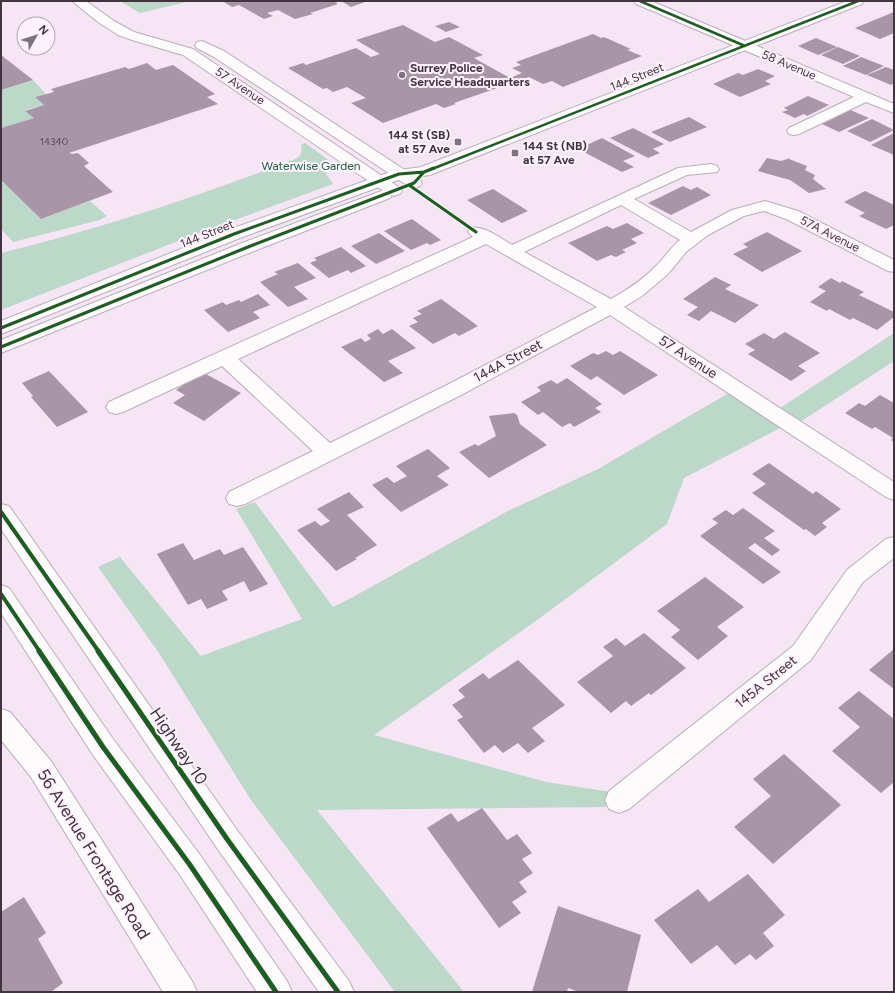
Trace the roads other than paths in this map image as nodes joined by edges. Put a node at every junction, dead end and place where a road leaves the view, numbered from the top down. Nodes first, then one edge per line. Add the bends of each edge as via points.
1 (78, 1) edge
2 (640, 1) edge
3 (858, 1) edge
4 (140, 25) dead end
5 (744, 46) junction
6 (865, 97) junction
7 (894, 109) edge
8 (794, 131) dead end
9 (710, 169) dead end
10 (399, 174) junction
11 (419, 178) junction
12 (379, 181) junction
13 (394, 191) junction
14 (622, 199) junction
15 (765, 206) joint
16 (691, 239) junction
17 (510, 252) junction
18 (894, 267) edge
19 (611, 307) junction
20 (1, 328) edge
21 (1, 347) edge
22 (225, 358) junction
23 (116, 407) dead end
24 (328, 453) junction
25 (894, 492) edge
26 (237, 498) dead end
27 (1, 512) edge
28 (894, 545) edge
29 (1, 594) edge
30 (1, 720) edge
31 (619, 800) dead end
32 (181, 992) edge
33 (276, 992) edge
34 (338, 992) edge

1 - 12 main road, 57 Avenue via 127,34 188,52
2 - 5 main road, 58 Avenue
3 - 5 main road, 144 Street
4 - 10 main road, 57 Avenue via 157,33 206,46
5 - 6 main road, 58 Avenue
5 - 11 main road, 144 Street
6 - 7 main road, 58 Avenue
6 - 8 main road
9 - 14 main road via 684,171
10 - 11 main road, 57 Avenue
10 - 12 main road, 144 Street
11 - 13 main road, 144 Street
12 - 13 main road, 57 Avenue
12 - 20 main road, 144 Street via 234,234
13 - 21 main road, 144 Street
14 - 16 main road
14 - 17 main road
15 - 16 main road, 144A Street via 738,213
15 - 18 main road, 57A Avenue via 792,215
16 - 19 main road, 144A Street via 662,270 636,292
17 - 19 main road, 57 Avenue
17 - 22 main road, 57 Avenue via 481,235
19 - 24 main road, 144A Street
19 - 25 main road, 57 Avenue
22 - 23 main road
22 - 24 main road
24 - 26 main road, 144A Street
27 - 34 main road, Highway 10 via 227,839
28 - 31 main road, 145A Street via 855,576 802,653
29 - 33 main road via 103,747 190,865
30 - 32 main road, 56 Avenue Frontage Road via 41,769

